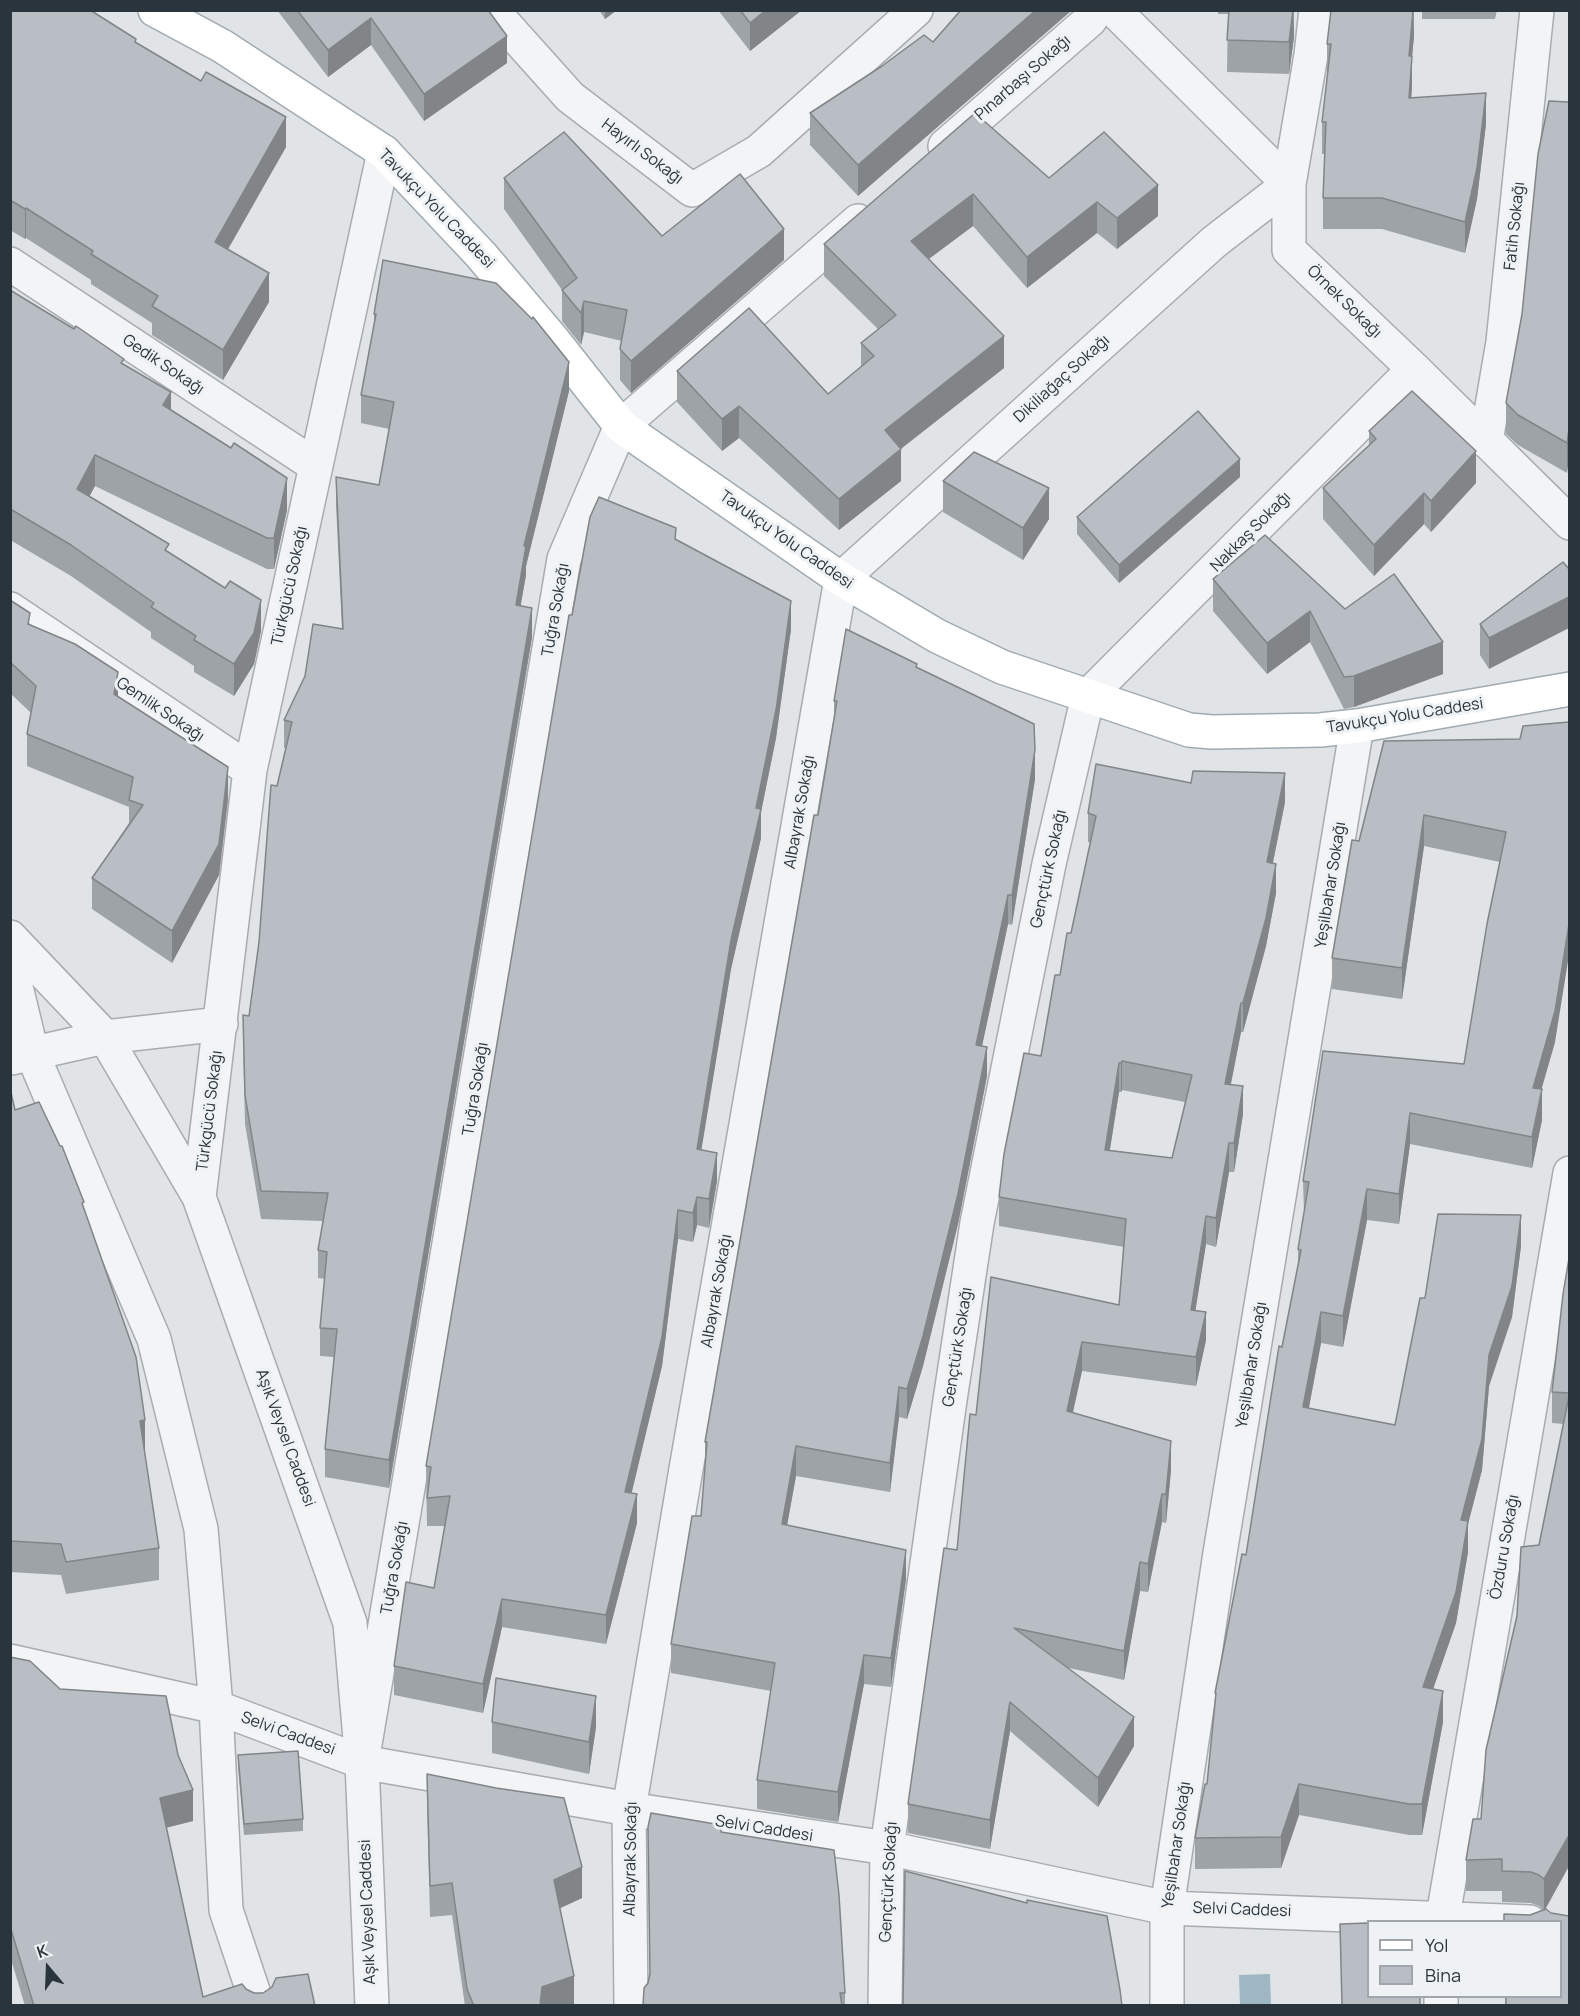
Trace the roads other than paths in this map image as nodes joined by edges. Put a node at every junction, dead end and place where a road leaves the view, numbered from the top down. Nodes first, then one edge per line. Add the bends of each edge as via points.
1 (155, 10) edge
2 (492, 10) edge
3 (916, 10) edge
4 (1096, 10) edge
5 (1114, 10) edge
6 (1316, 10) edge
7 (1537, 10) edge
8 (384, 152) junction
9 (919, 168) edge
10 (1289, 184) junction
11 (883, 200) edge
12 (10, 264) edge
13 (1414, 369) junction
14 (621, 426) junction
15 (1486, 441) junction
16 (316, 466) junction
17 (1569, 523) edge
18 (841, 579) junction
19 (10, 609) edge
20 (1569, 689) edge
21 (1088, 696) junction
22 (1357, 726) junction
23 (250, 770) junction
24 (10, 936) edge
25 (10, 962) edge
26 (221, 1024) junction
27 (105, 1037) junction
28 (21, 1056) edge
29 (1569, 1173) edge
30 (199, 1197) junction
31 (10, 1661) edge
32 (216, 1707) junction
33 (362, 1762) junction
34 (629, 1809) junction
35 (887, 1848) junction
36 (1167, 1908) junction
37 (1442, 1920) edge
38 (258, 2006) edge
39 (372, 2006) edge
40 (631, 2006) edge
41 (885, 2006) edge
42 (1167, 2006) edge

1 - 8 main road, Tavukçu Yolu Caddesi via 222,46
2 - 3 street, Hayırlı Sokağı via 570,97 692,190 759,151
4 - 9 street, Pınarbaşı Sokağı via 1090,20
5 - 10 street
6 - 10 street, Örnek Sokağı
7 - 15 street, Fatih Sokağı via 1503,342
8 - 14 main road, Tavukçu Yolu Caddesi via 481,255
8 - 16 street, Türkgücü Sokağı
10 - 13 street, Örnek Sokağı via 1289,250
10 - 18 street, Dikiliağaç Sokağı via 1214,242
11 - 14 street
12 - 16 street, Gedik Sokağı
13 - 15 street, Örnek Sokağı
13 - 21 street, Nakkaş Sokağı
14 - 18 main road, Tavukçu Yolu Caddesi
14 - 33 street, Tuğra Sokağı via 564,559
15 - 17 street, Örnek Sokağı
16 - 23 street, Türkgücü Sokağı
18 - 21 main road, Tavukçu Yolu Caddesi via 1002,668
18 - 34 street, Albayrak Sokağı
19 - 23 street, Gemlik Sokağı
20 - 22 main road, Tavukçu Yolu Caddesi
21 - 22 main road, Tavukçu Yolu Caddesi via 1189,730 1320,730
21 - 35 street, Gençtürk Sokağı via 1049,864 977,1223
22 - 36 street, Yeşilbahar Sokağı via 1220,1553
23 - 26 street, Türkgücü Sokağı
24 - 27 street, Aşık Veysel Caddesi
25 - 28 street
26 - 27 street, Türkgücü Sokağı
26 - 30 street, Türkgücü Sokağı
27 - 28 street, Türkgücü Sokağı
27 - 30 street, Aşık Veysel Caddesi
28 - 32 street via 154,1339 201,1529
29 - 37 street, Özduru Sokağı
30 - 33 street, Aşık Veysel Caddesi via 350,1623
31 - 32 street, Selvi Caddesi
32 - 33 street, Selvi Caddesi
32 - 38 street via 226,1910
33 - 34 street, Selvi Caddesi
33 - 39 street, Aşık Veysel Caddesi
34 - 35 street, Selvi Caddesi
34 - 40 street, Albayrak Sokağı
35 - 36 street, Selvi Caddesi
35 - 41 street, Gençtürk Sokağı
36 - 37 street, Selvi Caddesi
36 - 42 street, Yeşilbahar Sokağı

